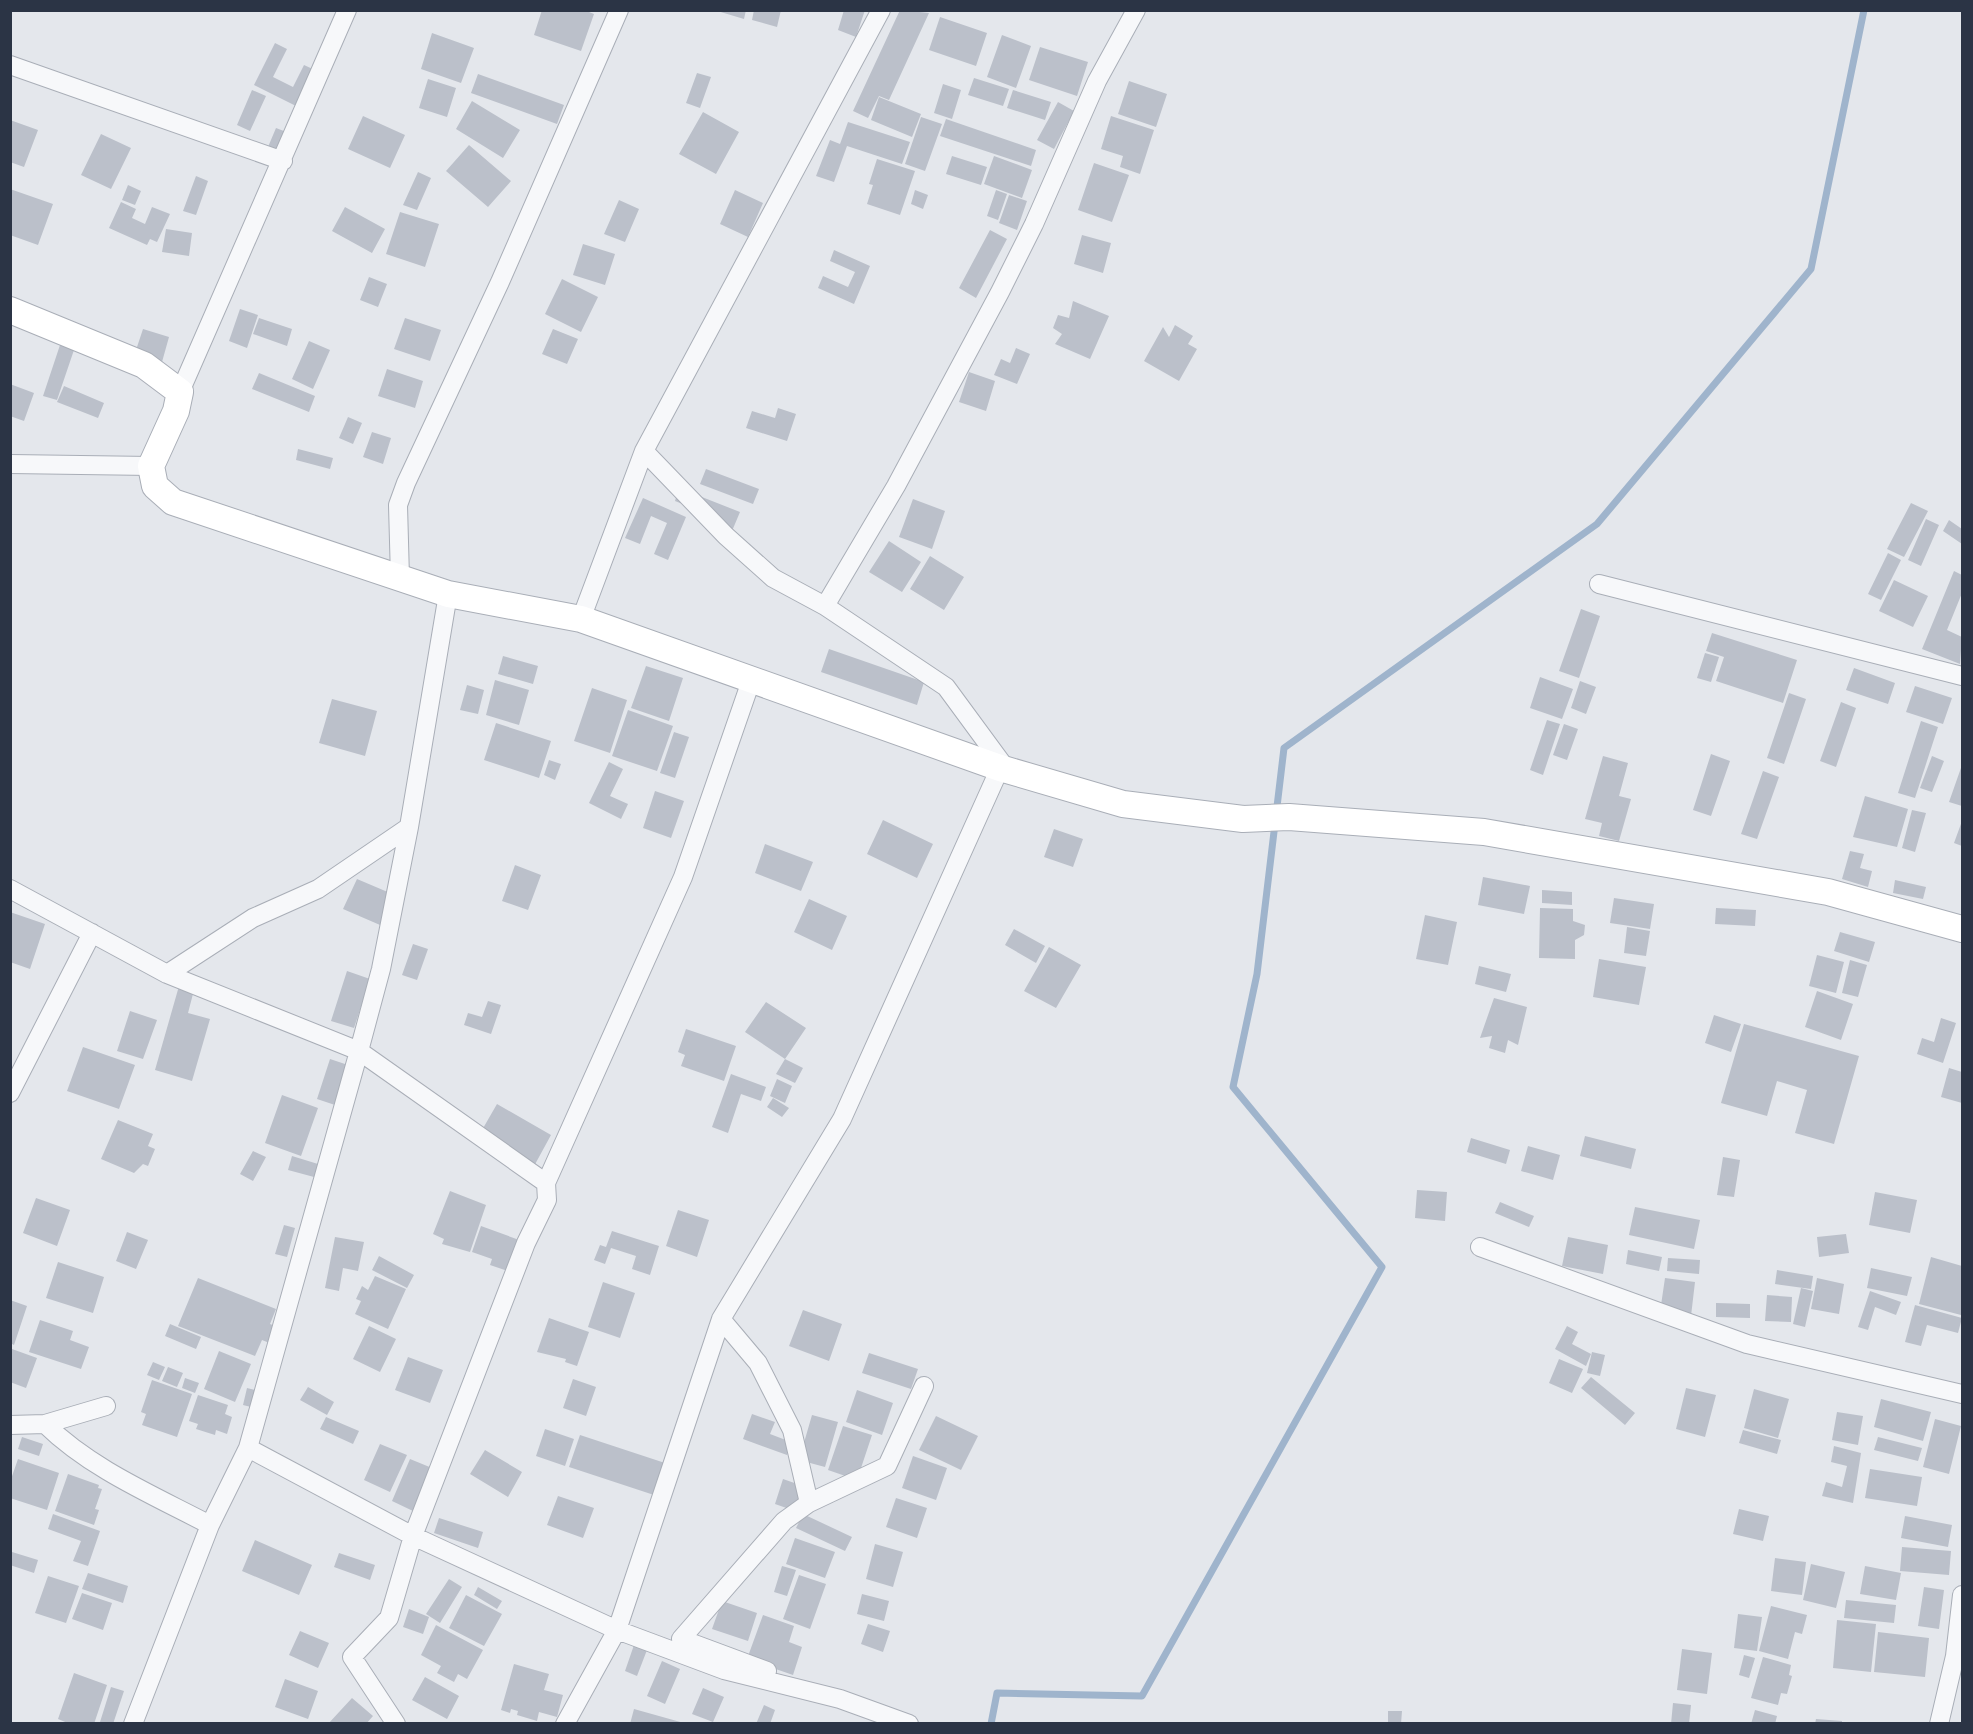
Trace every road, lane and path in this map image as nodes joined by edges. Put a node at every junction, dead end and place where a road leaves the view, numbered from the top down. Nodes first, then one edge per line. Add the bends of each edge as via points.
1 (347, 10) edge
2 (619, 10) edge
3 (880, 10) edge
4 (1136, 10) edge
5 (10, 65) edge
6 (283, 161) junction
7 (10, 310) edge
8 (180, 392) junction
9 (644, 451) junction
10 (10, 464) edge
11 (151, 466) junction
12 (400, 578) junction
13 (1599, 584) dead end
14 (448, 594) junction
15 (825, 606) junction
16 (581, 619) junction
17 (1962, 676) edge
18 (752, 678) junction
19 (1004, 769) junction
20 (409, 827) junction
21 (10, 889) edge
22 (1962, 929) edge
23 (92, 933) junction
24 (167, 974) junction
25 (359, 1051) junction
26 (10, 1093) edge
27 (546, 1183) junction
28 (1480, 1247) dead end
29 (721, 1319) junction
30 (924, 1386) dead end
31 (1962, 1394) edge
32 (106, 1406) dead end
33 (45, 1424) junction
34 (11, 1426) edge
35 (248, 1448) junction
36 (809, 1503) junction
37 (210, 1525) junction
38 (412, 1536) junction
39 (1962, 1595) edge
40 (617, 1630) junction
41 (681, 1639) junction
42 (788, 1688) junction
43 (840, 1699) junction
44 (139, 1720) edge
45 (396, 1724) edge
46 (566, 1724) edge
47 (909, 1724) edge
48 (1939, 1724) edge

1 - 6 street
2 - 12 street via 500,282 406,483 398,505
3 - 9 street
4 - 15 street via 1097,81 1000,292 896,486
5 - 6 street
6 - 8 street
7 - 8 street via 144,365
8 - 11 street via 176,411
9 - 15 street via 726,536 773,578
9 - 16 street
10 - 11 street
11 - 12 street via 155,486 173,502
12 - 14 street
13 - 17 street
14 - 16 street
14 - 20 street
15 - 19 street via 946,687
16 - 18 street
18 - 19 street
18 - 27 street via 683,876
19 - 22 street via 1123,804 1243,819 1289,817 1484,832 1828,892
19 - 29 street via 842,1119
20 - 24 street via 318,889 253,918
20 - 25 street via 381,969
21 - 23 street
23 - 24 street
23 - 26 street
24 - 25 street
25 - 27 street
25 - 35 street
27 - 38 street via 547,1200 526,1243
28 - 31 street via 1747,1344
29 - 36 street via 758,1363 792,1430
29 - 40 street
30 - 36 street via 887,1466
32 - 33 street
33 - 34 street
33 - 37 street via 68,1446 102,1468
35 - 37 street
35 - 38 street
36 - 41 street via 784,1521
37 - 44 street
38 - 40 street
38 - 45 street via 389,1618 352,1657
39 - 48 street via 1955,1656
40 - 42 street via 724,1670
40 - 46 street
41 - 42 street
41 - 43 street
42 - 43 street
43 - 47 street

